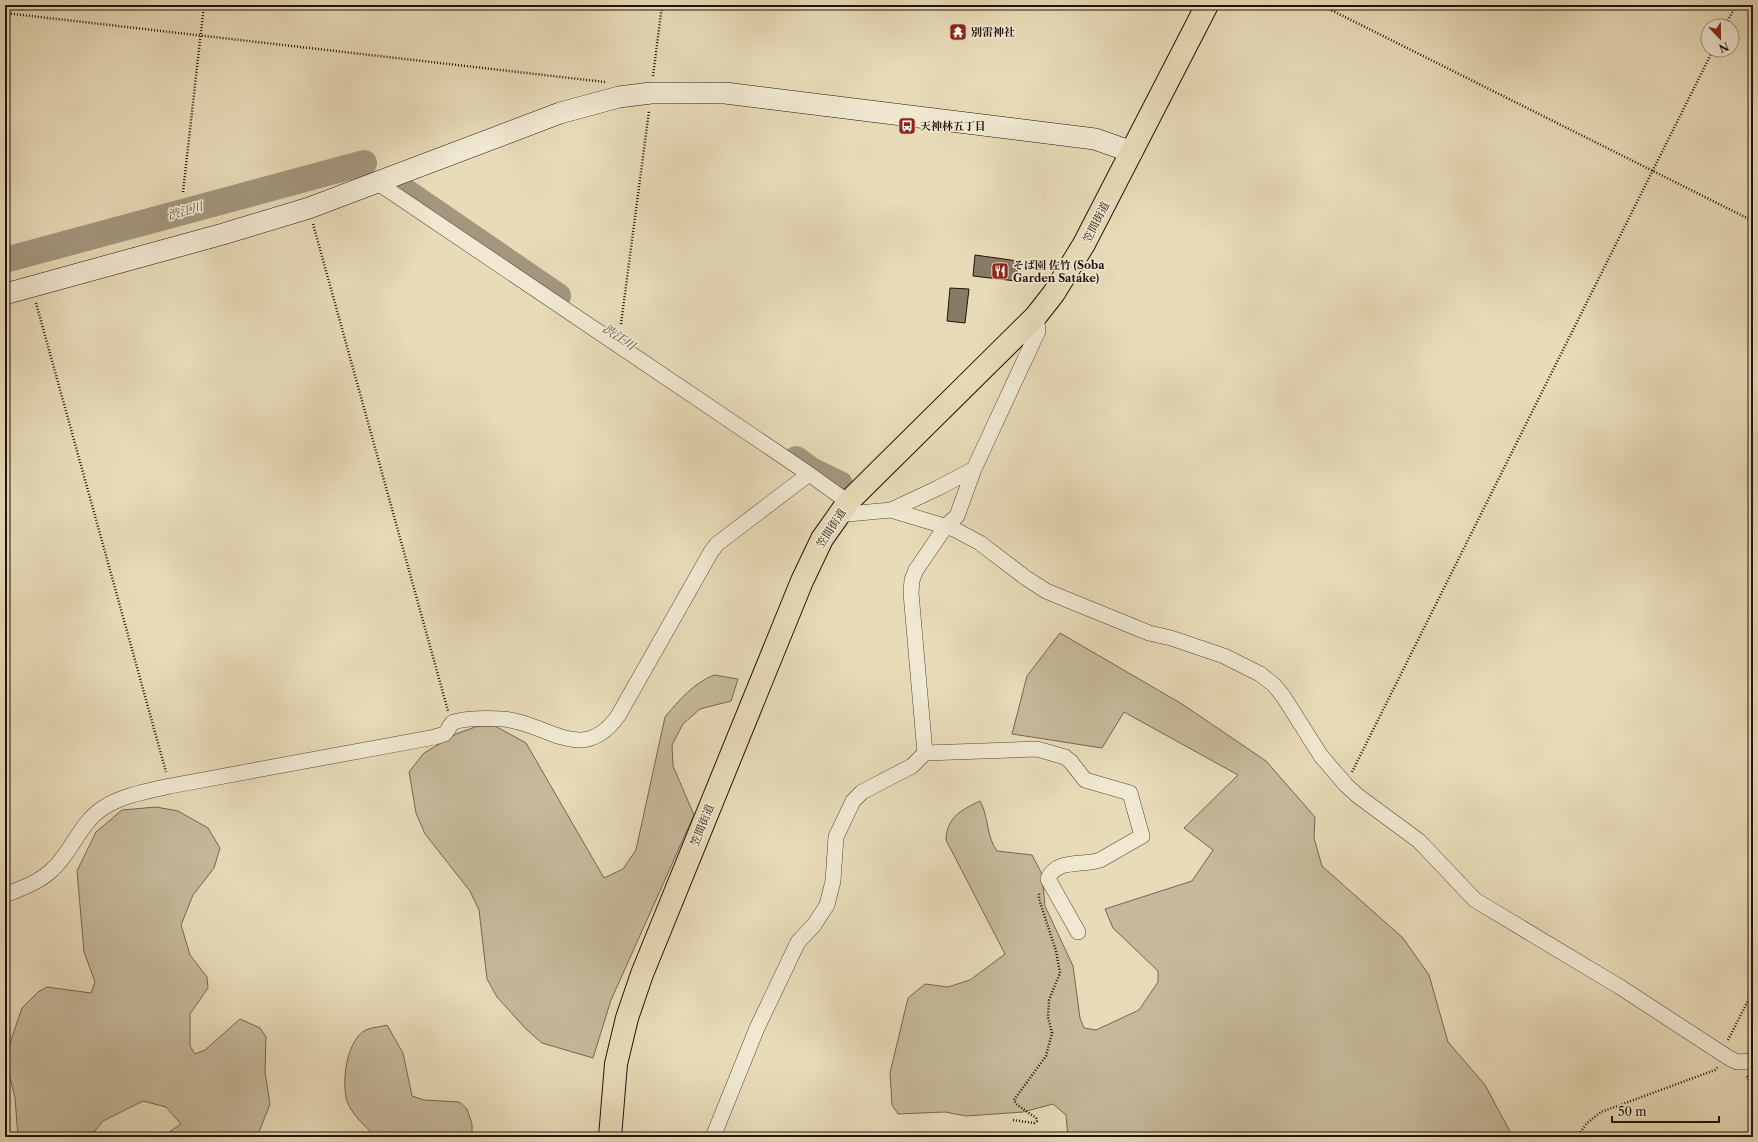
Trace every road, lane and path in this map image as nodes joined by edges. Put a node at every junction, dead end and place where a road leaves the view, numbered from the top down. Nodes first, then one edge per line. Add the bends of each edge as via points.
1 (204, 5) edge
2 (662, 5) edge
3 (1207, 5) edge
4 (1321, 5) edge
5 (1736, 5) edge
6 (5, 13) edge
7 (1729, 18) edge
8 (201, 35) junction
9 (1709, 58) edge
10 (651, 93) junction
11 (619, 98) junction
12 (1132, 152) junction
13 (1653, 171) junction
14 (378, 183) junction
15 (183, 192) dead end
16 (309, 208) junction
17 (1753, 221) edge
18 (32, 286) junction
19 (5, 294) edge
20 (1036, 316) junction
21 (620, 324) dead end
22 (974, 469) junction
23 (809, 474) junction
24 (843, 509) junction
25 (891, 510) junction
26 (946, 526) junction
27 (452, 723) junction
28 (925, 753) junction
29 (1346, 785) junction
30 (170, 786) junction
31 (1048, 879) junction
32 (5, 895) edge
33 (1078, 932) dead end
34 (1753, 991) edge
35 (1725, 1055) junction
36 (1753, 1061) edge
37 (1012, 1120) dead end
38 (610, 1137) edge
39 (714, 1137) edge
40 (1577, 1137) edge

1 - 8 path
2 - 10 path
3 - 12 main road, 笠間街道
4 - 13 path
5 - 7 path
6 - 8 path
8 - 11 path via 605,82 613,84
8 - 15 path
9 - 13 path
10 - 11 street
10 - 12 street via 725,93 1095,138
10 - 21 path
11 - 14 street via 560,113
12 - 20 main road, 笠間街道 via 1068,273
13 - 17 path
13 - 29 path
14 - 16 street
14 - 23 street
16 - 18 street
16 - 27 path
18 - 19 street
18 - 30 path
20 - 22 street via 1038,331
20 - 24 main road, 笠間街道
22 - 25 street
22 - 26 street via 957,516
23 - 24 street
23 - 27 street via 714,548 618,716 604,733 586,739 572,740 510,720 480,719
24 - 25 street
24 - 38 main road, 笠間街道 via 822,539 802,582 642,974 627,1018 616,1064
25 - 26 street
26 - 28 street via 912,580
26 - 29 street via 980,543 1046,591 1149,633 1224,656 1260,674 1283,696 1317,751
27 - 30 street via 445,733 435,737
28 - 31 street via 1037,749 1065,757 1085,780 1130,793 1142,836 1094,862 1070,863 1060,867
28 - 39 street via 912,766 862,792 853,801 836,837 833,881 827,905 814,925 798,942 756,1028
29 - 35 street via 1419,841 1475,900 1620,987
30 - 32 street via 127,796 104,808 87,821 54,868 38,880
31 - 33 street
31 - 37 path via 1039,891 1039,899 1056,951 1060,973 1049,1000 1048,1017 1052,1033 1046,1056 1014,1100 1037,1121 1034,1123
34 - 35 path
35 - 36 street via 1737,1062
35 - 40 path via 1715,1070 1601,1112 1587,1123

